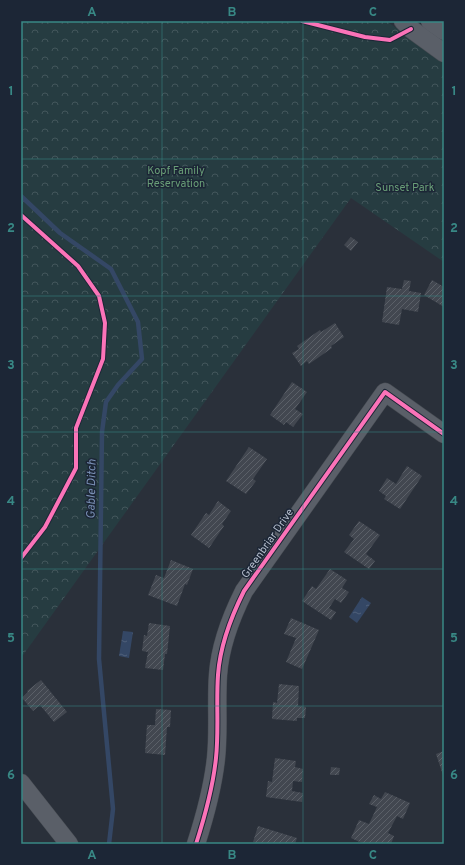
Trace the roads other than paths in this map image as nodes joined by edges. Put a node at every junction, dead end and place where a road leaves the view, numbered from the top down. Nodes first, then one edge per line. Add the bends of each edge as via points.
1 (403, 21) edge
2 (430, 21) edge
3 (444, 31) edge
4 (444, 53) edge
5 (444, 434) edge
6 (21, 783) edge
7 (66, 843) edge
8 (196, 844) edge

1 - 4 street
2 - 3 street
5 - 8 street, Greenbriar Drive via 385,392 244,591 224,639 218,673 216,757 206,816
6 - 7 street

